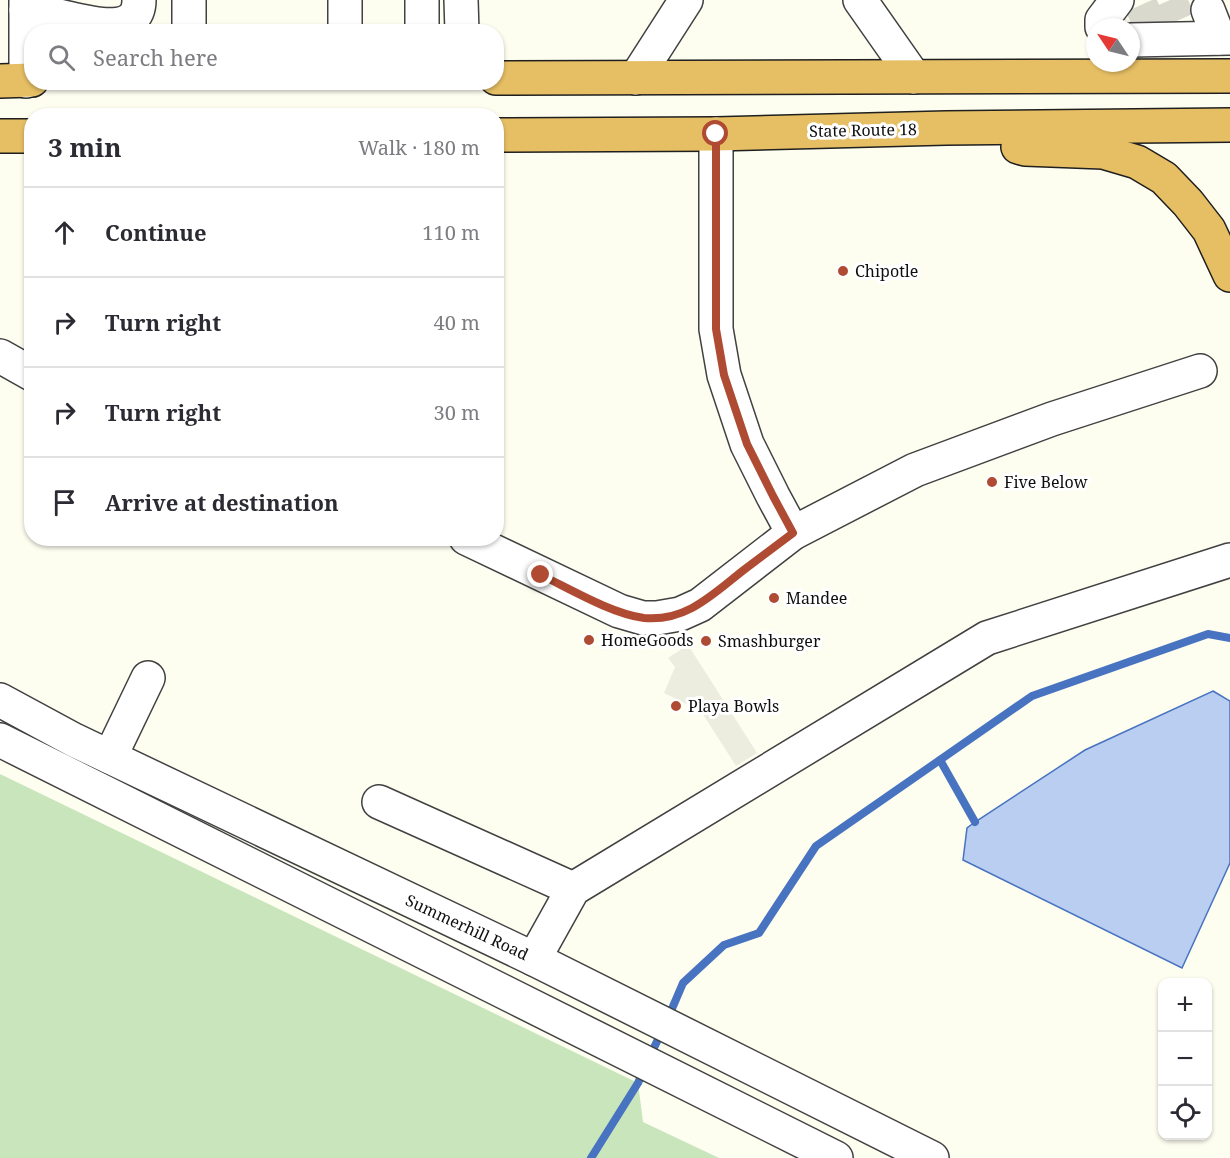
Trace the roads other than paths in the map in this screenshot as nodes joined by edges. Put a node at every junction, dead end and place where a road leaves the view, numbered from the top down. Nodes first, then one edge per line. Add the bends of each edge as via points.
1 (139, 0) edge
2 (189, 0) edge
3 (345, 0) edge
4 (422, 0) edge
5 (461, 0) edge
6 (686, 0) edge
7 (860, 0) edge
8 (41, 6) edge
9 (1140, 22) edge
10 (36, 24) edge
11 (189, 24) edge
12 (345, 24) edge
13 (422, 24) edge
14 (462, 24) edge
15 (1169, 24) edge
16 (24, 64) edge
17 (1086, 71) edge
18 (1140, 72) edge
19 (1230, 76) edge
20 (914, 77) junction
21 (504, 78) edge
22 (636, 78) junction
23 (19, 81) edge
24 (1230, 125) edge
25 (946, 128) junction
26 (716, 134) junction
27 (504, 135) edge
28 (0, 136) edge
29 (24, 136) edge
30 (1230, 275) edge
31 (0, 356) edge
32 (24, 370) edge
33 (1200, 371) dead end
34 (793, 533) junction
35 (482, 546) edge
36 (1230, 560) edge
37 (148, 678) dead end
38 (0, 700) edge
39 (0, 740) edge
40 (110, 757) junction
41 (379, 802) dead end
42 (573, 889) junction
43 (534, 959) junction
44 (836, 1158) edge
45 (932, 1158) edge

1 - 8 street via 136,14 118,24 77,21
2 - 11 street
3 - 12 street
4 - 13 street
5 - 14 street
6 - 22 street
7 - 20 street
8 - 10 street
9 - 15 street
16 - 23 street
17 - 20 highway
18 - 19 highway
20 - 22 highway
21 - 22 highway
24 - 25 highway, State Route 18
25 - 26 highway, State Route 18
25 - 30 highway via 1025,149 1103,152 1137,162 1164,178 1188,203 1209,230
26 - 27 highway, State Route 18
26 - 34 street via 716,329 724,375 747,444
28 - 29 highway
31 - 32 street
33 - 34 street via 923,466
34 - 35 street via 700,604 680,614 657,618 643,618 607,607
36 - 42 street via 987,638
37 - 40 street
38 - 40 street, Summerhill Road
39 - 44 street
40 - 43 street, Summerhill Road
41 - 42 street
42 - 43 street
43 - 45 street, Summerhill Road

